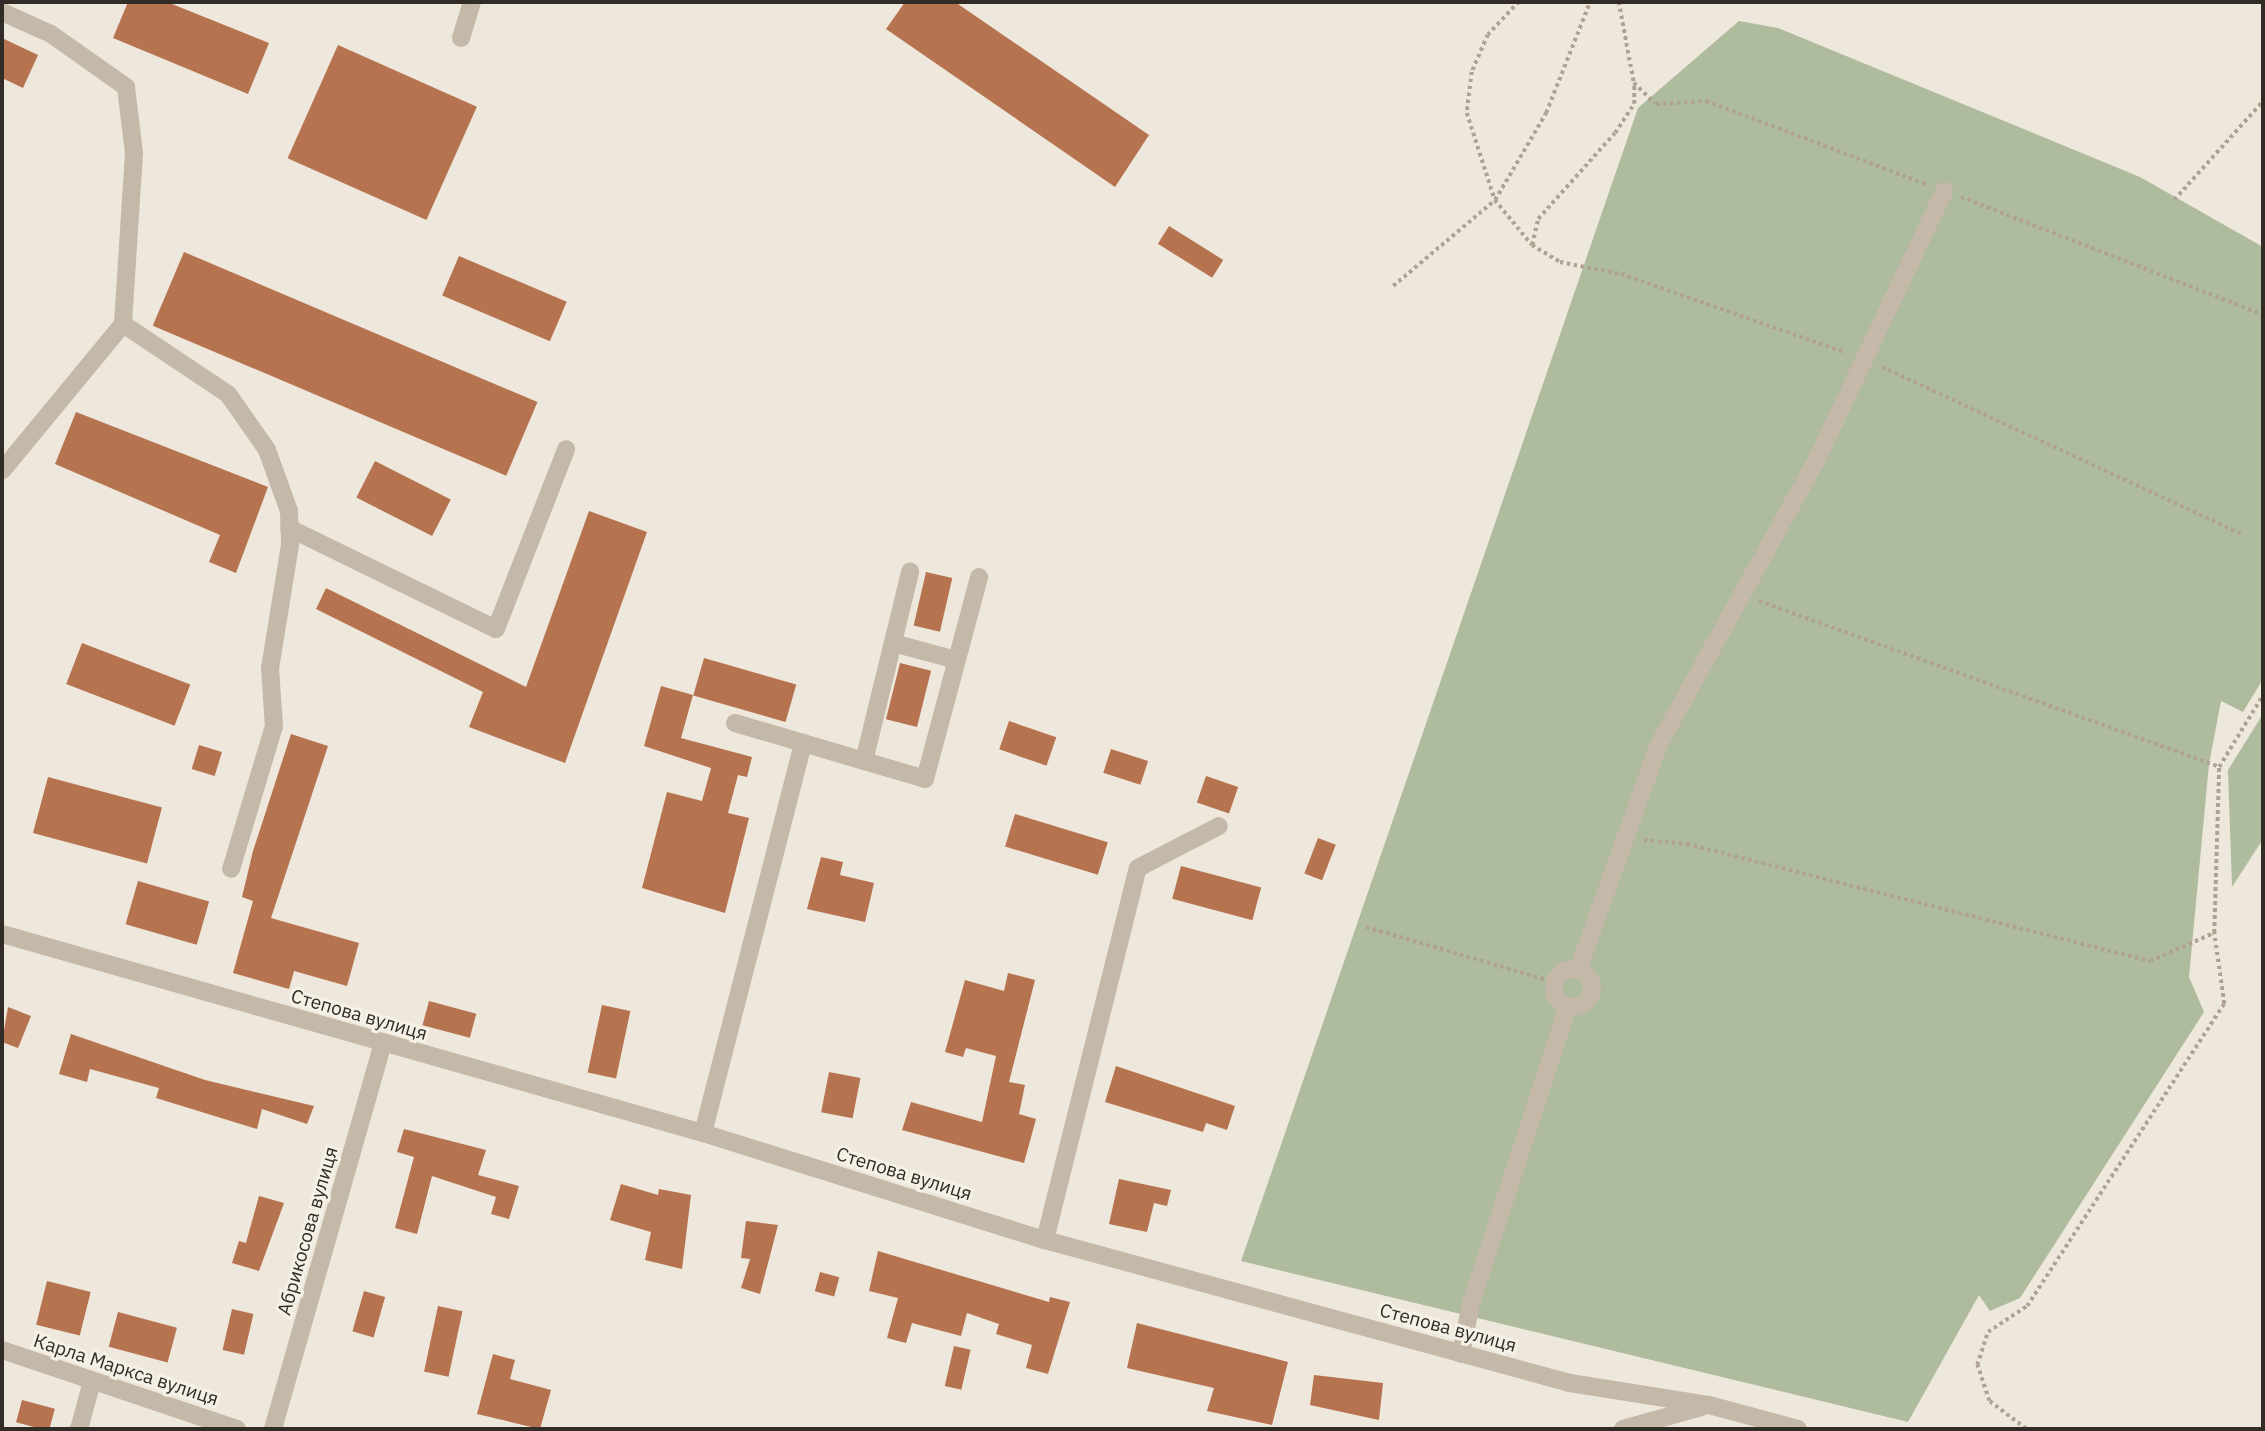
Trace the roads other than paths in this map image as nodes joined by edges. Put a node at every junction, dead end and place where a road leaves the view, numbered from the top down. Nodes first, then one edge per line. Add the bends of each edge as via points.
1 (472, 2) edge
2 (2, 12) edge
3 (461, 38) dead end
4 (1944, 191) road end
5 (124, 324) junction
6 (566, 449) dead end
7 (2, 471) edge
8 (289, 528) junction
9 (910, 572) dead end
10 (979, 577) dead end
11 (893, 643) junction
12 (956, 660) junction
13 (735, 723) dead end
14 (803, 743) junction
15 (864, 761) junction
16 (1219, 826) dead end
17 (231, 869) dead end
18 (2, 934) edge
19 (1578, 970) junction
20 (1567, 1007) junction
21 (383, 1044) junction
22 (703, 1133) junction
23 (1045, 1240) junction
24 (2, 1350) edge
25 (1461, 1354) junction
26 (91, 1385) junction
27 (1709, 1405) junction
28 (79, 1429) edge
29 (237, 1429) edge
30 (273, 1429) edge
31 (1623, 1429) edge
32 (1798, 1429) edge

1 - 3 street
2 - 5 street via 51,34 126,87 134,153
4 - 19 street via 1866,360 1658,746
5 - 7 street
5 - 8 street via 228,394 267,450
6 - 8 street via 496,629
8 - 17 street via 270,668 274,726
9 - 11 street
10 - 12 street
11 - 12 street
11 - 15 street
12 - 15 street via 925,779
13 - 14 street
14 - 15 street
14 - 22 street
16 - 23 street via 1138,868
18 - 21 street, Степова вулиця
19 - 20 street via 1564,971 1554,982 1555,998
19 - 20 street via 1590,978 1592,993 1583,1005
20 - 25 street via 1471,1303
21 - 22 street, Степова вулиця
21 - 30 street, Абрикосова вулиця
22 - 23 street, Степова вулиця
23 - 25 street, Степова вулиця
24 - 26 street, Карла Маркса вулиця
25 - 27 street, Степова вулиця via 1570,1384
26 - 28 street
26 - 29 street, Карла Маркса вулиця
27 - 31 street
27 - 32 street, Степова вулиця

